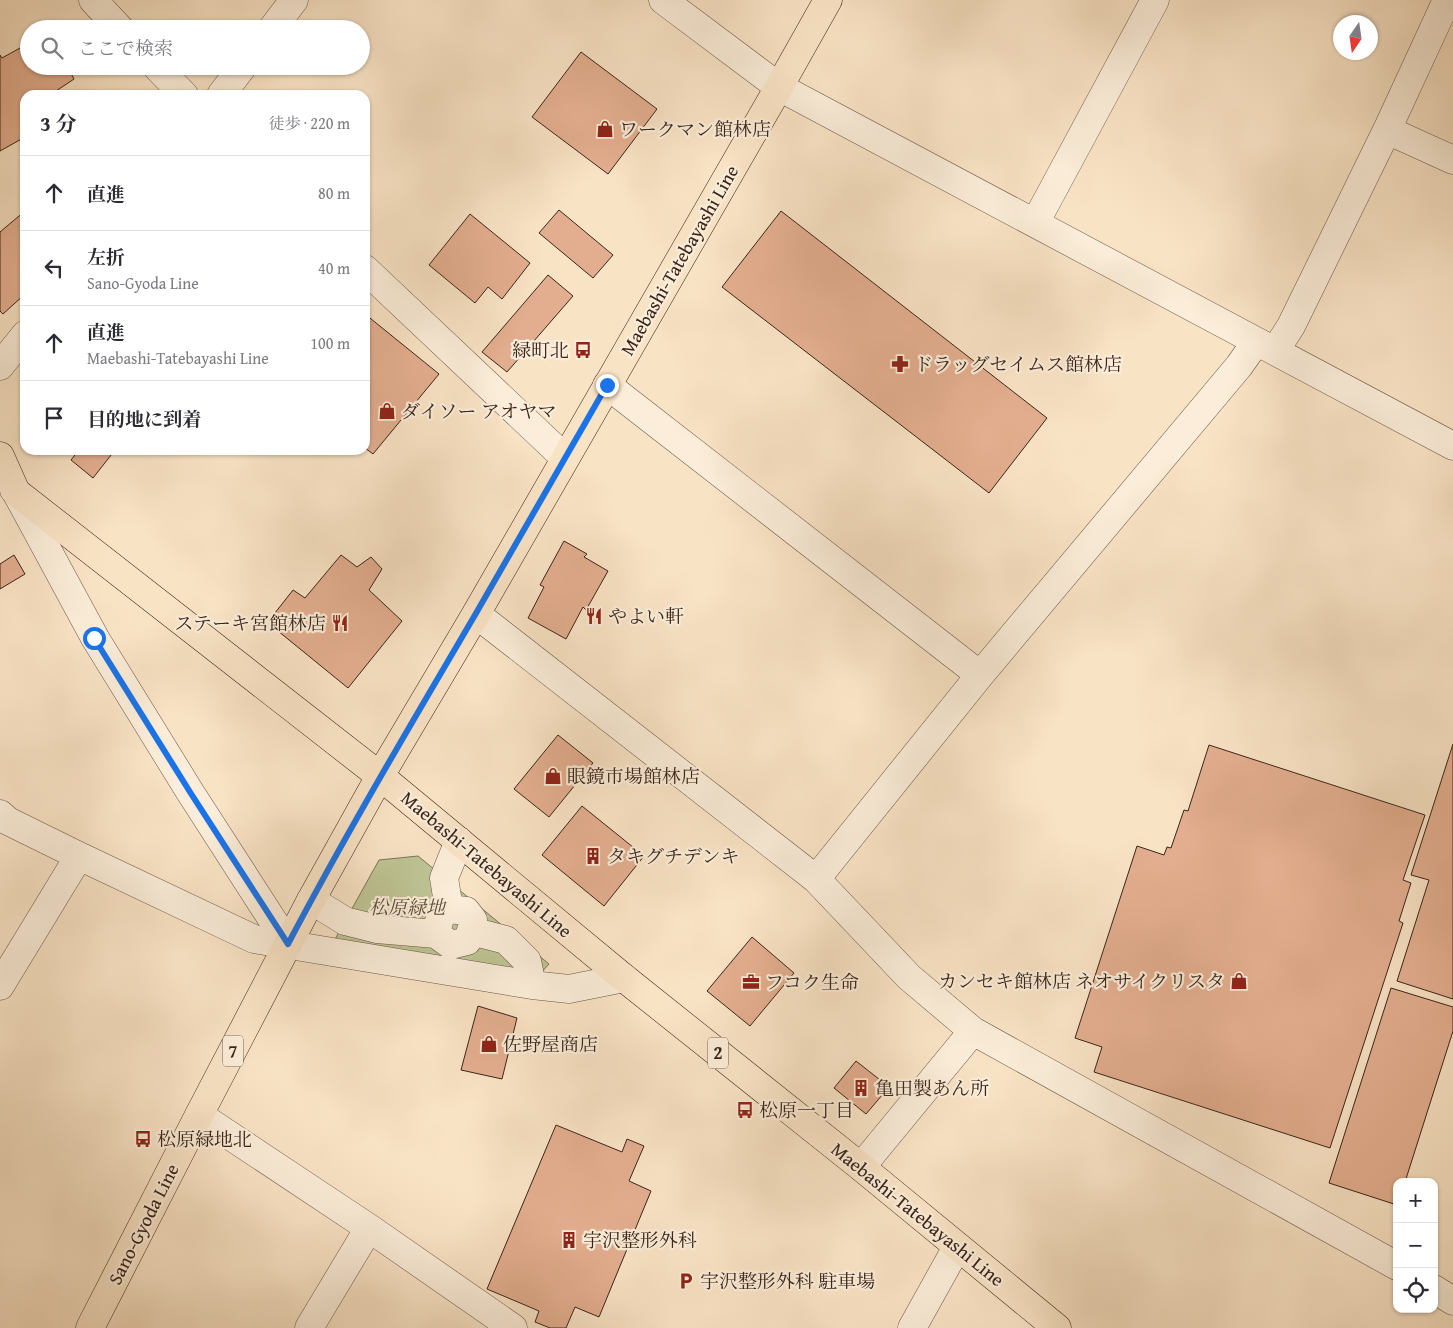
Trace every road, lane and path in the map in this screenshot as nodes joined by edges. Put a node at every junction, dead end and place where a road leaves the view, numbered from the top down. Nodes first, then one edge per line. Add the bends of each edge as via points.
1 (93, 0) edge
2 (294, 0) edge
3 (663, 0) edge
4 (828, 0) edge
5 (1155, 0) edge
6 (1447, 0) edge
7 (112, 20) edge
8 (279, 20) edge
9 (165, 75) edge
10 (236, 75) edge
11 (779, 87) junction
12 (179, 90) edge
13 (225, 90) edge
14 (1387, 130) junction
15 (1453, 160) edge
16 (1035, 223) junction
17 (370, 274) edge
18 (20, 341) edge
19 (1265, 346) junction
20 (0, 366) edge
21 (607, 385) junction
22 (1453, 446) edge
23 (0, 456) edge
24 (565, 458) junction
25 (8, 485) edge
26 (476, 614) junction
27 (980, 675) junction
28 (380, 776) junction
29 (0, 814) edge
30 (459, 841) junction
31 (79, 856) junction
32 (816, 879) junction
33 (311, 900) junction
34 (449, 909) junction
35 (471, 931) junction
36 (436, 934) junction
37 (288, 944) junction
38 (624, 978) junction
39 (532, 984) junction
40 (0, 986) edge
41 (973, 1030) junction
42 (199, 1115) junction
43 (861, 1167) junction
44 (369, 1228) junction
45 (957, 1247) junction
46 (1393, 1264) edge
47 (1438, 1292) edge
48 (1453, 1301) edge
49 (90, 1328) edge
50 (309, 1328) edge
51 (514, 1328) edge
52 (912, 1328) edge
53 (1057, 1328) edge

1 - 7 street
2 - 8 street
3 - 11 street
4 - 11 main road, Maebashi-Tatebayashi Line
5 - 16 street
6 - 14 street
9 - 12 street
10 - 13 street
11 - 16 street
11 - 21 main road, Maebashi-Tatebayashi Line
14 - 15 street
14 - 19 street via 1291,326
16 - 19 street
17 - 24 street
18 - 20 street
19 - 22 street
19 - 27 street via 1240,366
21 - 24 main road, Maebashi-Tatebayashi Line
21 - 27 street
23 - 25 main road
24 - 26 main road, Maebashi-Tatebayashi Line
25 - 28 main road
25 - 37 street via 94,638
26 - 28 main road, Maebashi-Tatebayashi Line
26 - 32 street
27 - 32 street
28 - 30 main road, Maebashi-Tatebayashi Line / 2
28 - 33 main road, Sano-Gyoda Line / 7
29 - 31 street
30 - 34 street via 444,878
30 - 38 main road, Maebashi-Tatebayashi Line / 2
31 - 37 street via 254,939
31 - 40 street
32 - 41 street via 909,977
33 - 36 street via 344,921 377,929
33 - 37 main road, Sano-Gyoda Line / 7
34 - 35 street via 466,911 473,920
34 - 36 street via 440,917
35 - 36 street via 467,940 451,945
35 - 39 street via 506,940 527,961
37 - 39 street
37 - 42 main road, Sano-Gyoda Line / 7
38 - 39 street via 569,989
38 - 43 main road, Maebashi-Tatebayashi Line / 2
41 - 43 street
41 - 46 street
42 - 44 street
42 - 49 main road, Sano-Gyoda Line / 7
43 - 45 main road, Maebashi-Tatebayashi Line / 2
44 - 50 street
44 - 51 street
45 - 52 street
45 - 53 main road, Maebashi-Tatebayashi Line / 2
47 - 48 street

